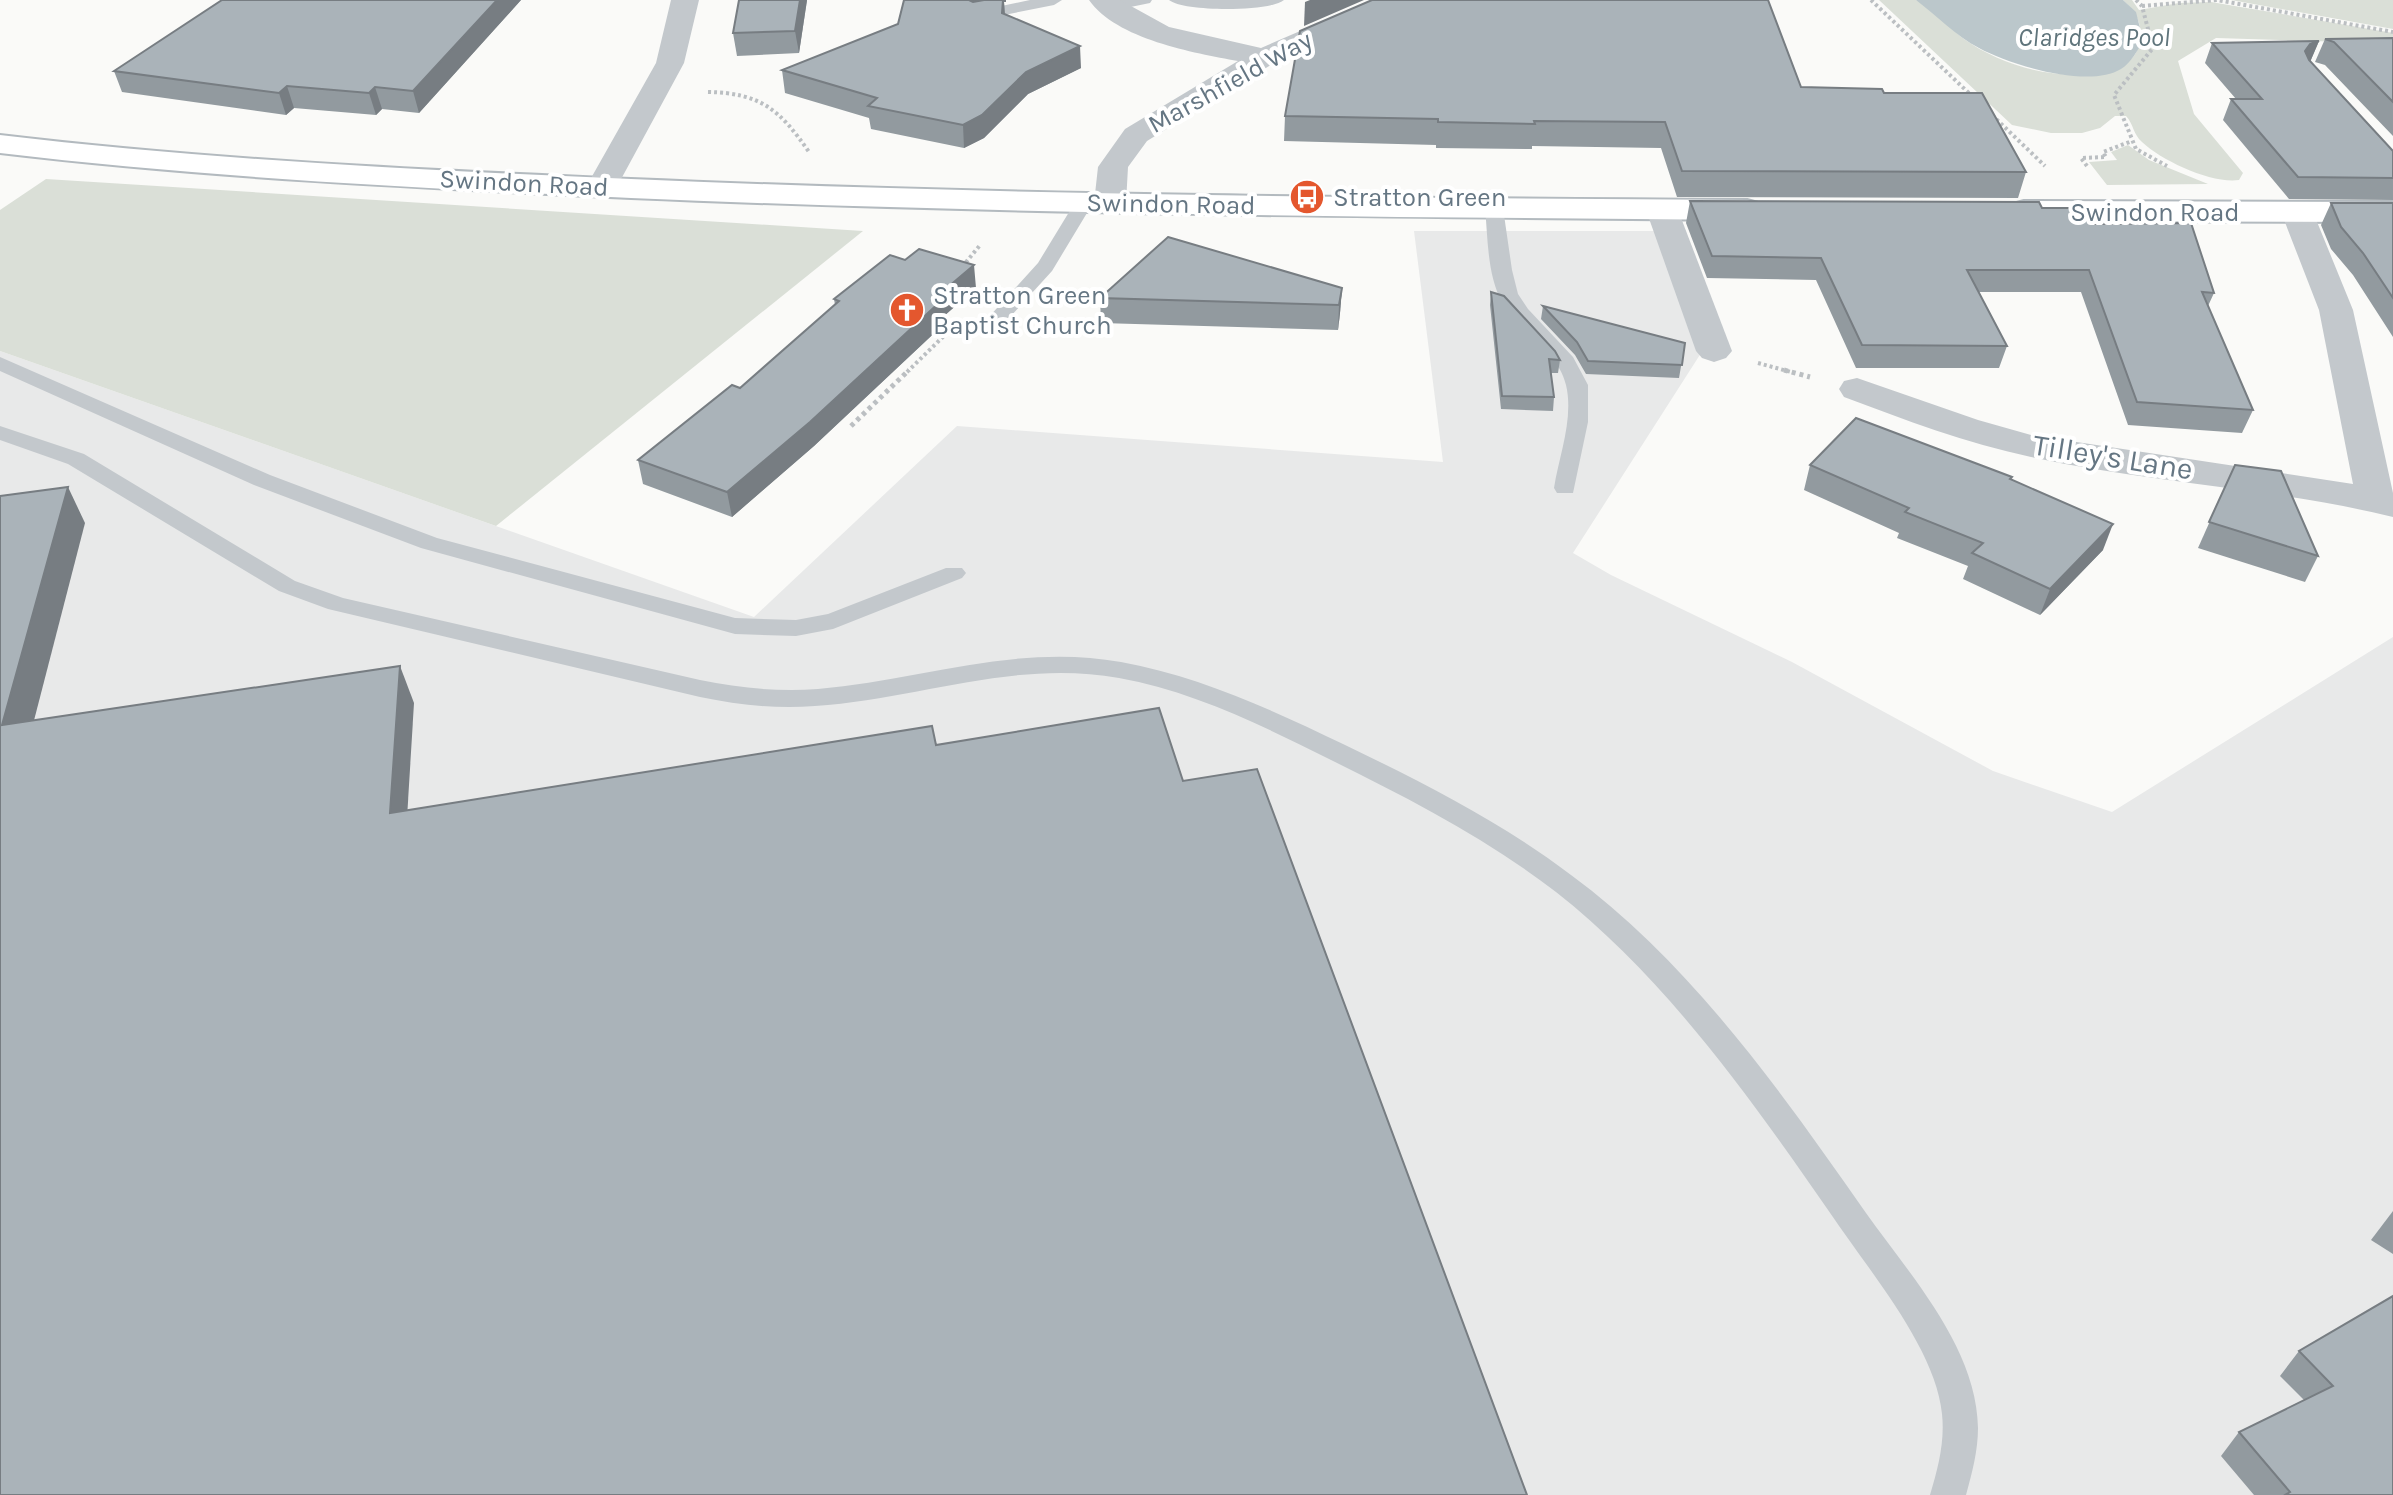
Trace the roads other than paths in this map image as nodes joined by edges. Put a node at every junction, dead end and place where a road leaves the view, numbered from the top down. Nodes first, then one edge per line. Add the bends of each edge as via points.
1 (685, 0) edge
2 (1054, 0) edge
3 (1144, 0) edge
4 (1177, 0) edge
5 (1276, 0) edge
6 (1395, 0) edge
7 (1107, 3) edge
8 (974, 16) edge
9 (1264, 57) junction
10 (3, 146) edge
11 (602, 187) junction
12 (1097, 203) junction
13 (1494, 208) junction
14 (1662, 210) junction
15 (1774, 210) edge
16 (1997, 211) edge
17 (2297, 212) junction
18 (2393, 212) edge
19 (994, 323) road end
20 (1714, 351) road end
21 (0, 363) edge
22 (1857, 389) road end
23 (0, 433) edge
24 (1565, 488) dead end
25 (2384, 503) edge
26 (954, 573) dead end
27 (1948, 1495) edge

1 - 11 street via 670,63
2 - 8 lane
3 - 7 lane
4 - 5 lane
6 - 9 street, Marshfield Way
7 - 9 street via 1139,26 1180,42
9 - 12 street, Marshfield Way via 1136,135 1113,167
10 - 11 main road, Swindon Road via 226,167
11 - 12 main road, Swindon Road
12 - 13 main road, Swindon Road
12 - 19 lane
13 - 14 main road, Swindon Road
13 - 24 lane via 1507,292 1560,354 1577,387
14 - 15 main road, Swindon Road
14 - 20 street
16 - 17 main road, Swindon Road
17 - 18 main road, Swindon Road
17 - 25 street, Tilley's Lane via 2336,310
21 - 26 lane via 262,480 429,543 735,626 796,628 833,621
22 - 25 street, Tilley's Lane via 1960,427 2032,446
23 - 27 lane via 76,459 287,586 337,604 744,697 817,697 1046,665 1124,671 1237,706 1461,816 1564,884 1612,924 1695,1011 1795,1135 1948,1367 1960,1402 1961,1438

